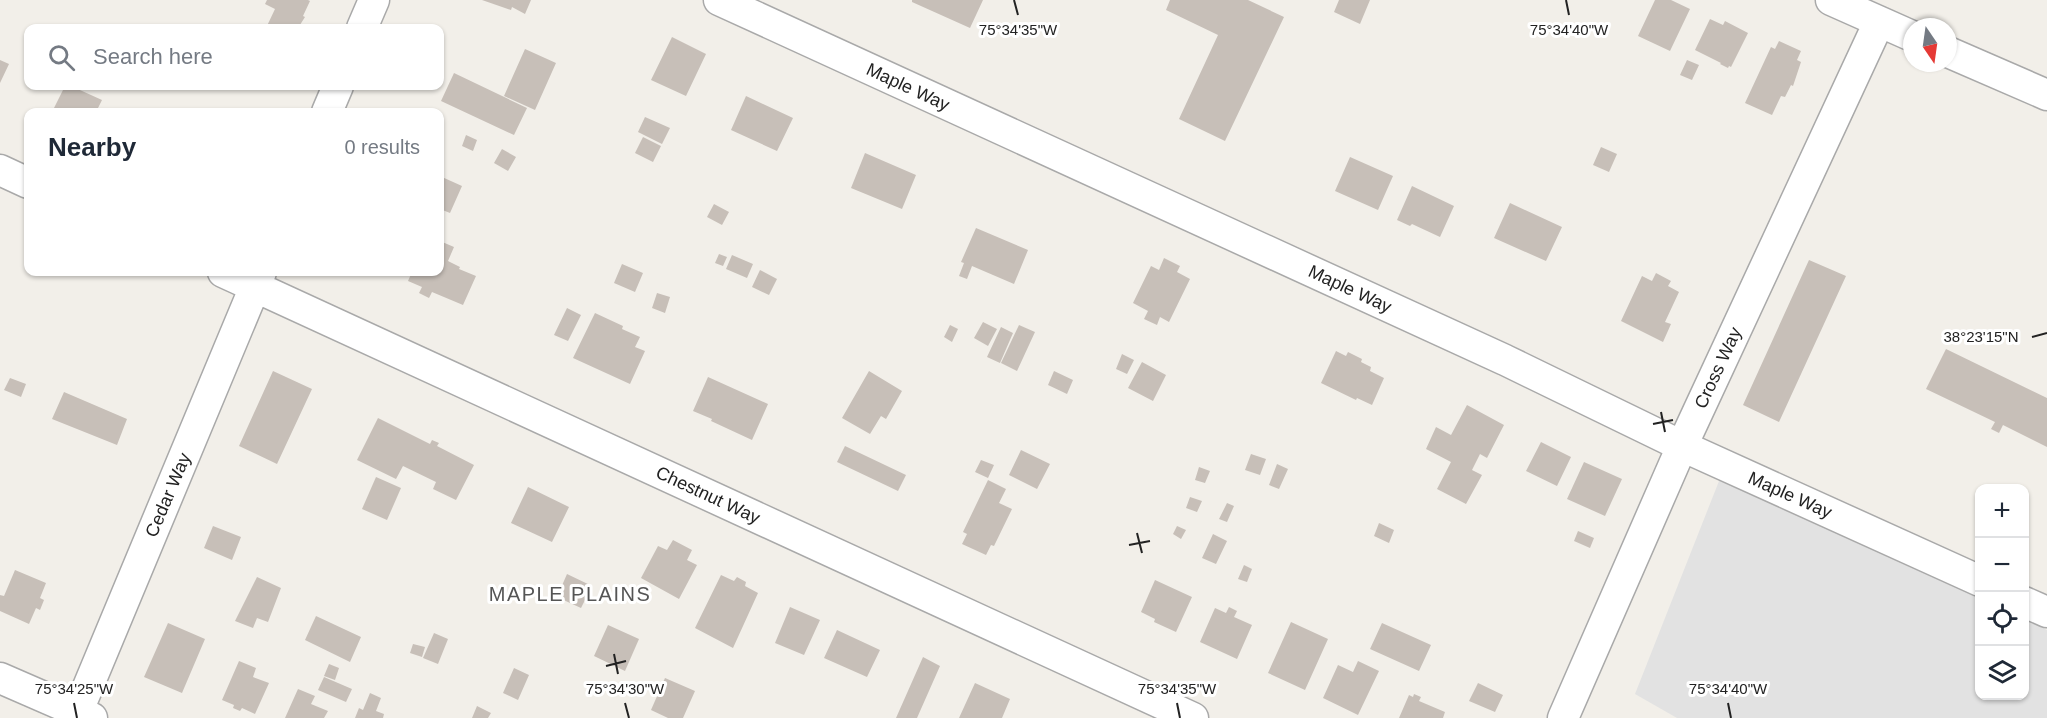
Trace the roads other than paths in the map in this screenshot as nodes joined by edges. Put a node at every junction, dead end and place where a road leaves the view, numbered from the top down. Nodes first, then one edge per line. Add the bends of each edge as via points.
1 (374, 0) edge
2 (719, 0) edge
3 (1831, 0) edge
4 (1879, 22) junction
5 (364, 24) edge
6 (1903, 32) edge
7 (1957, 56) edge
8 (336, 90) edge
9 (2047, 96) edge
10 (329, 108) edge
11 (0, 170) edge
12 (24, 181) edge
13 (243, 276) edge
14 (258, 279) edge
15 (1682, 446) junction
16 (1975, 579) edge
17 (2029, 604) edge
18 (2047, 612) edge
19 (0, 678) edge
20 (81, 716) edge
21 (1193, 718) edge
22 (1563, 718) edge

1 - 5 street
2 - 15 street, Maple Way via 1505,360
3 - 4 street
4 - 6 street
4 - 15 street, Cross Way
7 - 9 street
8 - 10 street
11 - 12 street
13 - 14 street, Chestnut Way
14 - 20 street, Cedar Way
14 - 21 street, Chestnut Way
15 - 16 street, Maple Way
15 - 22 street, Cross Way
17 - 18 street
19 - 20 street

